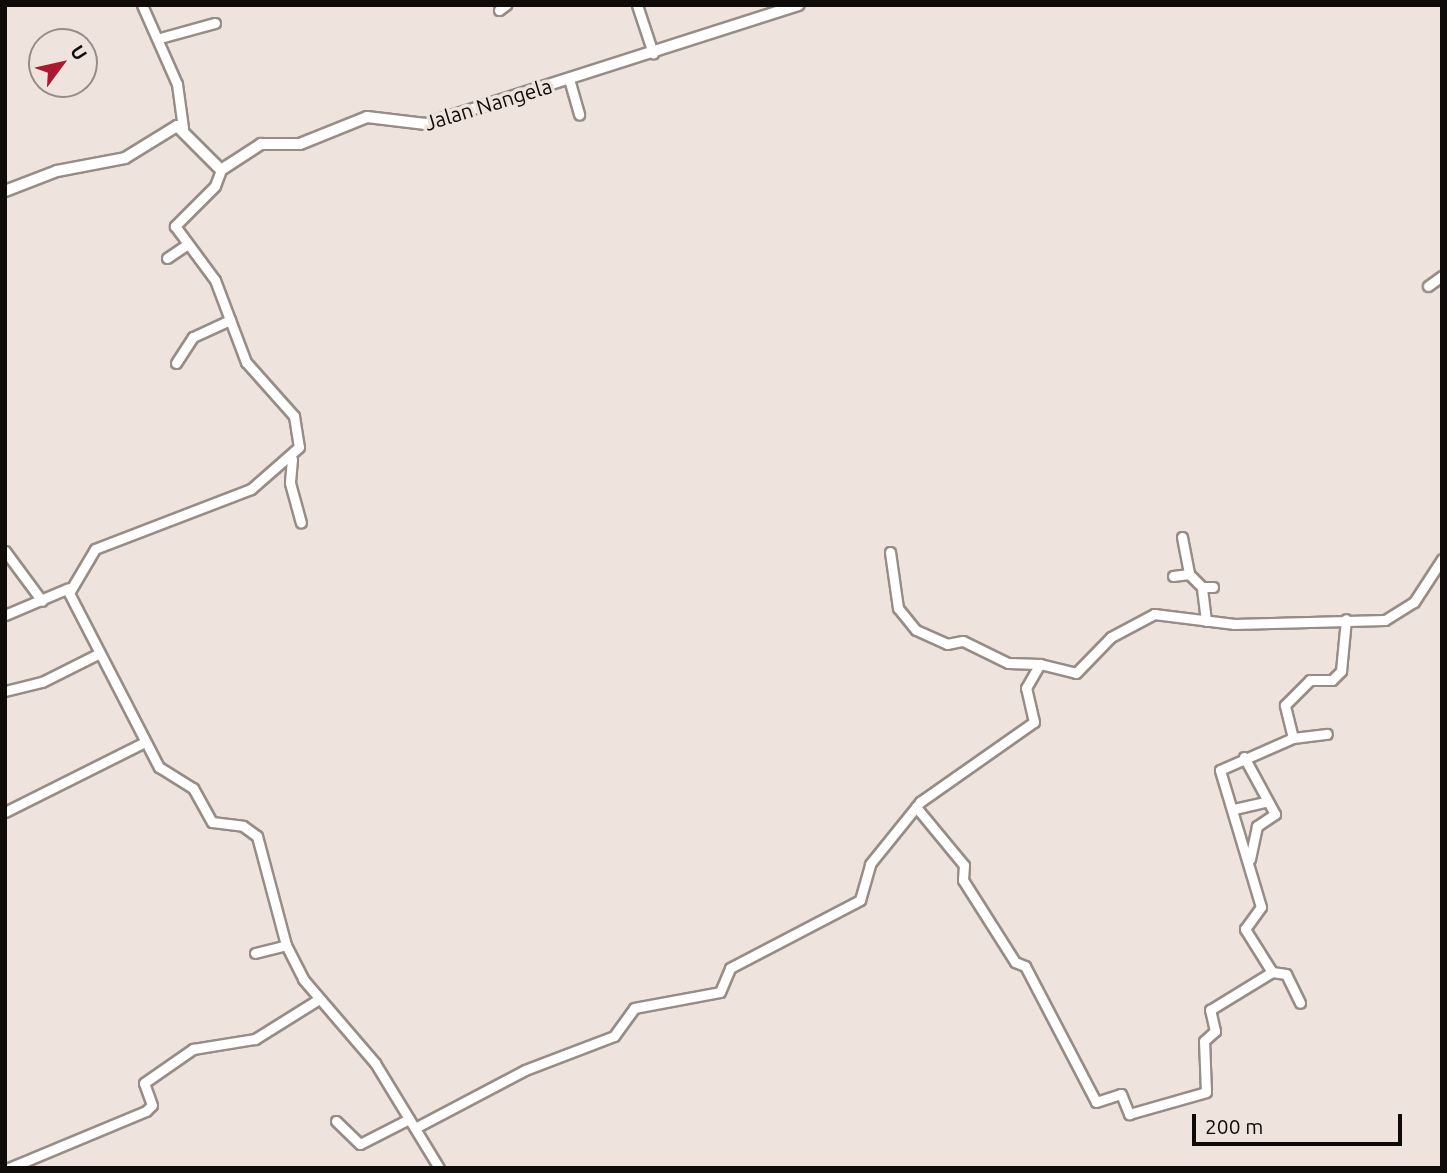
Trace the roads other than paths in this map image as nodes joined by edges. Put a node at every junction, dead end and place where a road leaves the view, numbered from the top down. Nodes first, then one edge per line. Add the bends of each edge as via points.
1 (142, 5) edge
2 (637, 5) edge
3 (797, 5) edge
4 (215, 23) dead end
5 (160, 38) junction
6 (653, 53) junction
7 (569, 79) junction
8 (579, 115) dead end
9 (183, 128) junction
10 (221, 170) junction
11 (5, 191) edge
12 (188, 244) junction
13 (167, 258) dead end
14 (1442, 276) edge
15 (1428, 286) dead end
16 (230, 320) junction
17 (176, 363) dead end
18 (293, 457) junction
19 (301, 523) dead end
20 (1182, 537) dead end
21 (5, 551) edge
22 (890, 552) dead end
23 (1442, 559) edge
24 (1189, 574) junction
25 (1173, 576) dead end
26 (1202, 587) junction
27 (1213, 587) dead end
28 (69, 589) junction
29 (42, 601) junction
30 (5, 615) edge
31 (1346, 619) junction
32 (1206, 621) junction
33 (98, 654) junction
34 (1040, 664) junction
35 (5, 691) edge
36 (1327, 734) dead end
37 (1293, 738) junction
38 (145, 742) junction
39 (1244, 757) junction
40 (1264, 802) junction
41 (916, 807) junction
42 (1234, 809) junction
43 (5, 812) edge
44 (1251, 859) junction
45 (286, 945) junction
46 (255, 953) dead end
47 (1272, 972) junction
48 (319, 999) junction
49 (1300, 1003) dead end
50 (410, 1119) junction
51 (336, 1121) dead end
52 (415, 1128) junction
53 (9, 1168) edge
54 (439, 1168) edge

1 - 5 street
2 - 6 street
3 - 6 main road, Jalan Nangela
4 - 5 street
5 - 9 street via 179,93
6 - 7 main road, Jalan Nangela
7 - 8 street
7 - 10 main road, Jalan Nangela via 419,125 374,116 300,144 261,144
9 - 10 main road
9 - 11 main road via 172,127 125,158 57,171
10 - 12 street via 215,186 175,220
12 - 13 street
12 - 16 street via 215,280
14 - 15 street
16 - 17 street via 192,337
16 - 18 street via 246,362 284,399 301,438
18 - 19 street via 290,483
18 - 28 street via 251,489 151,532 102,544
20 - 24 street
21 - 29 street
22 - 34 street via 898,608 916,630 947,644 963,641 1008,663
23 - 31 street via 1414,602 1394,618
24 - 25 street
24 - 26 street
26 - 27 street
26 - 32 street
28 - 29 street
28 - 33 street
29 - 30 street
31 - 32 street
31 - 37 street via 1341,671 1332,680 1310,680 1285,705
32 - 34 street via 1154,614 1111,637 1076,673
33 - 35 street via 42,682
33 - 38 street
34 - 41 street via 1026,688 1034,722
36 - 37 street
37 - 39 street
38 - 43 street
38 - 45 street via 162,771 193,788 212,822 243,826 257,836
39 - 40 street
39 - 42 street via 1220,770
40 - 42 street
40 - 44 street via 1275,817 1258,824
41 - 47 street via 959,856 966,869 962,880 1015,962 1025,966 1096,1102 1121,1094 1130,1114 1208,1091 1203,1044 1215,1031 1210,1010
41 - 52 street via 870,864 860,900 730,968 720,992 635,1008 614,1036 525,1070
42 - 44 street
44 - 47 street via 1261,907 1245,929
45 - 46 street
45 - 48 street
47 - 49 street via 1286,974
48 - 50 street via 350,1030
48 - 53 street via 255,1039 193,1049 144,1083 152,1105 146,1111
50 - 51 street via 360,1144
50 - 52 street
52 - 54 street

